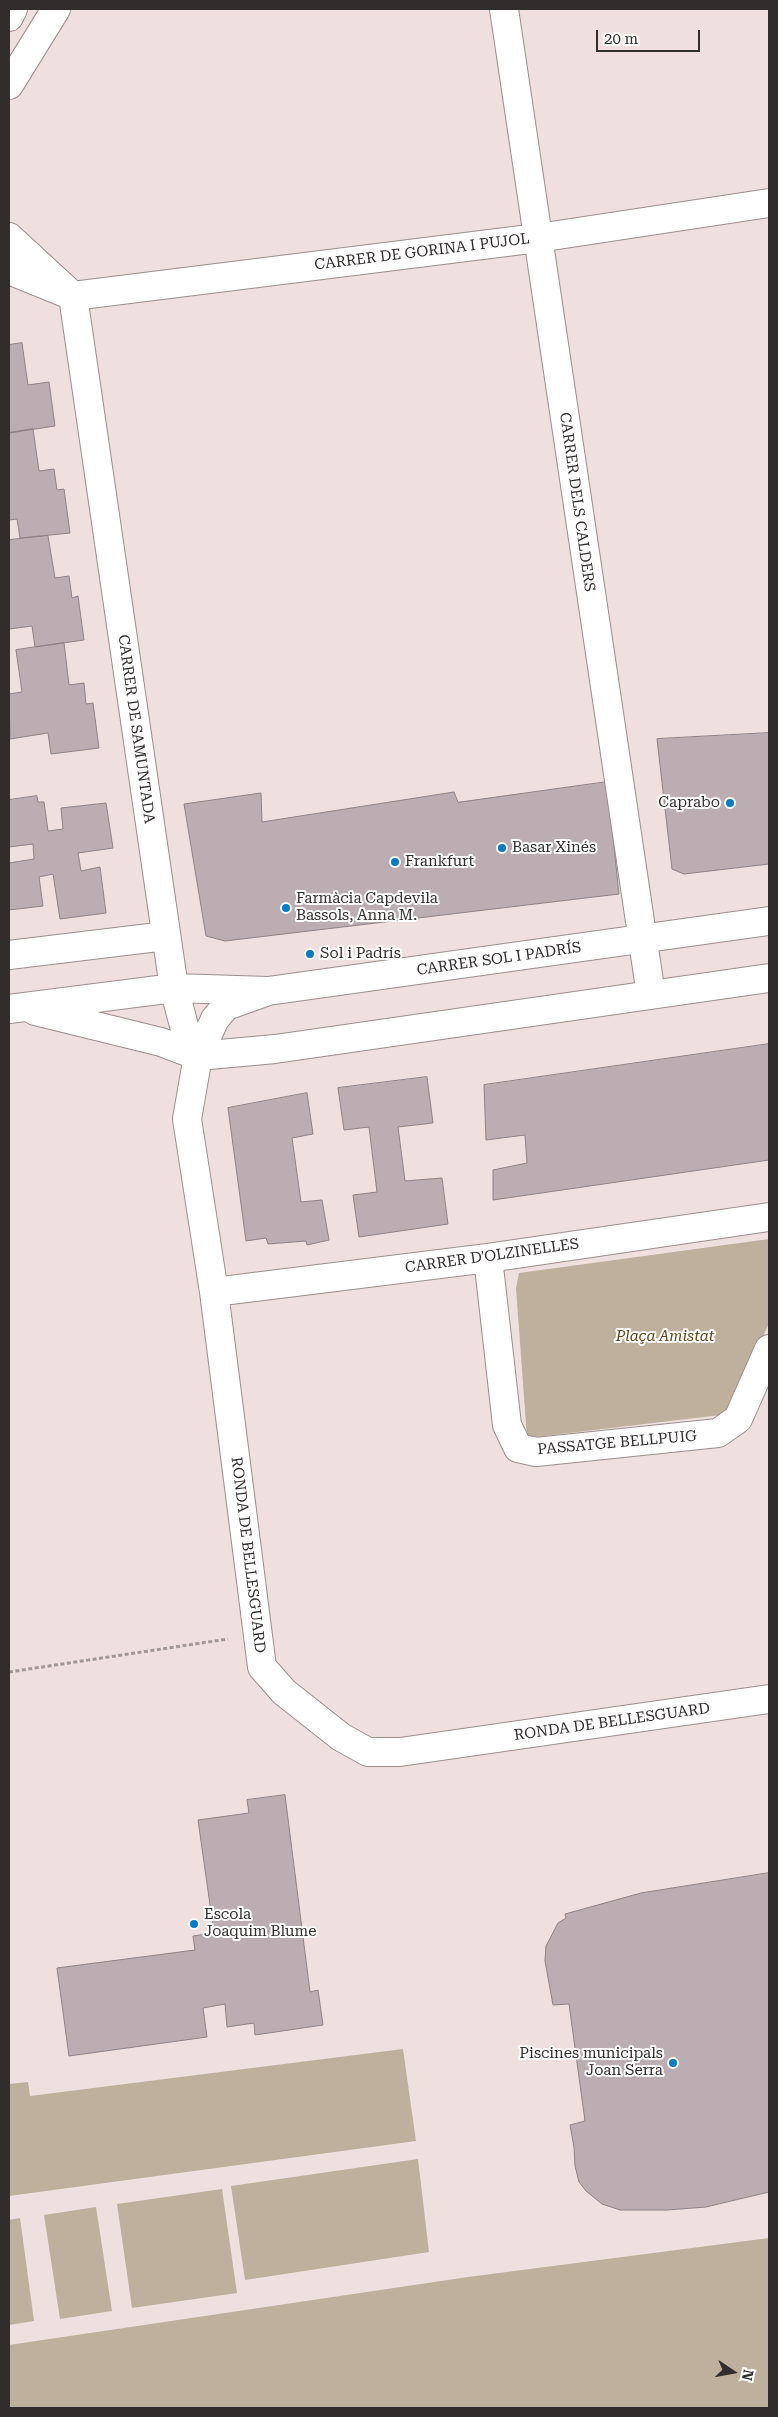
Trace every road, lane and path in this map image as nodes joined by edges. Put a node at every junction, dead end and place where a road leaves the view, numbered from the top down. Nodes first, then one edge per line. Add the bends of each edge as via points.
1 (14, 9) edge
2 (56, 9) edge
3 (504, 9) edge
4 (9, 16) edge
5 (9, 85) edge
6 (769, 203) edge
7 (9, 237) edge
8 (538, 238) junction
9 (9, 270) edge
10 (73, 296) junction
11 (769, 921) edge
12 (166, 936) junction
13 (642, 939) junction
14 (9, 955) edge
15 (769, 978) edge
16 (174, 988) junction
17 (268, 991) junction
18 (651, 995) junction
19 (14, 1008) edge
20 (198, 1056) junction
21 (769, 1217) edge
22 (488, 1258) junction
23 (214, 1292) junction
24 (769, 1349) edge
25 (258, 1635) junction
26 (9, 1672) edge
27 (769, 1699) edge

1 - 4 street
2 - 5 street
3 - 8 street, CARRER DELS CALDERS
6 - 8 street, CARRER DE GORINA I PUJOL
7 - 10 street
8 - 10 street, CARRER DE GORINA I PUJOL
8 - 13 street, CARRER DELS CALDERS
9 - 10 street
10 - 12 street, CARRER DE SAMUNTADA
11 - 13 street, CARRER SOL I PADRÍS
12 - 14 street
12 - 16 street, CARRER DE SAMUNTADA
13 - 17 street, CARRER SOL I PADRÍS
13 - 18 street, CARRER DELS CALDERS
15 - 18 street
16 - 17 street, CARRER SOL I PADRÍS
16 - 19 street, CARRER SOL I PADRÍS
16 - 20 street, CARRER DE SAMUNTADA via 187,1037
17 - 20 street via 226,1006 214,1019
18 - 20 street via 275,1049
19 - 20 street via 161,1042
20 - 23 street, RONDA DE BELLESGUARD via 188,1119
21 - 22 street, CARRER D'OLZINELLES
22 - 23 street, CARRER D'OLZINELLES
22 - 24 street, PASSATGE BELLPUIG via 507,1425 518,1448 536,1452 718,1433 738,1419
23 - 25 street, RONDA DE BELLESGUARD
25 - 26 path
25 - 27 street, RONDA DE BELLESGUARD via 262,1667 284,1692 341,1737 368,1752 400,1752

